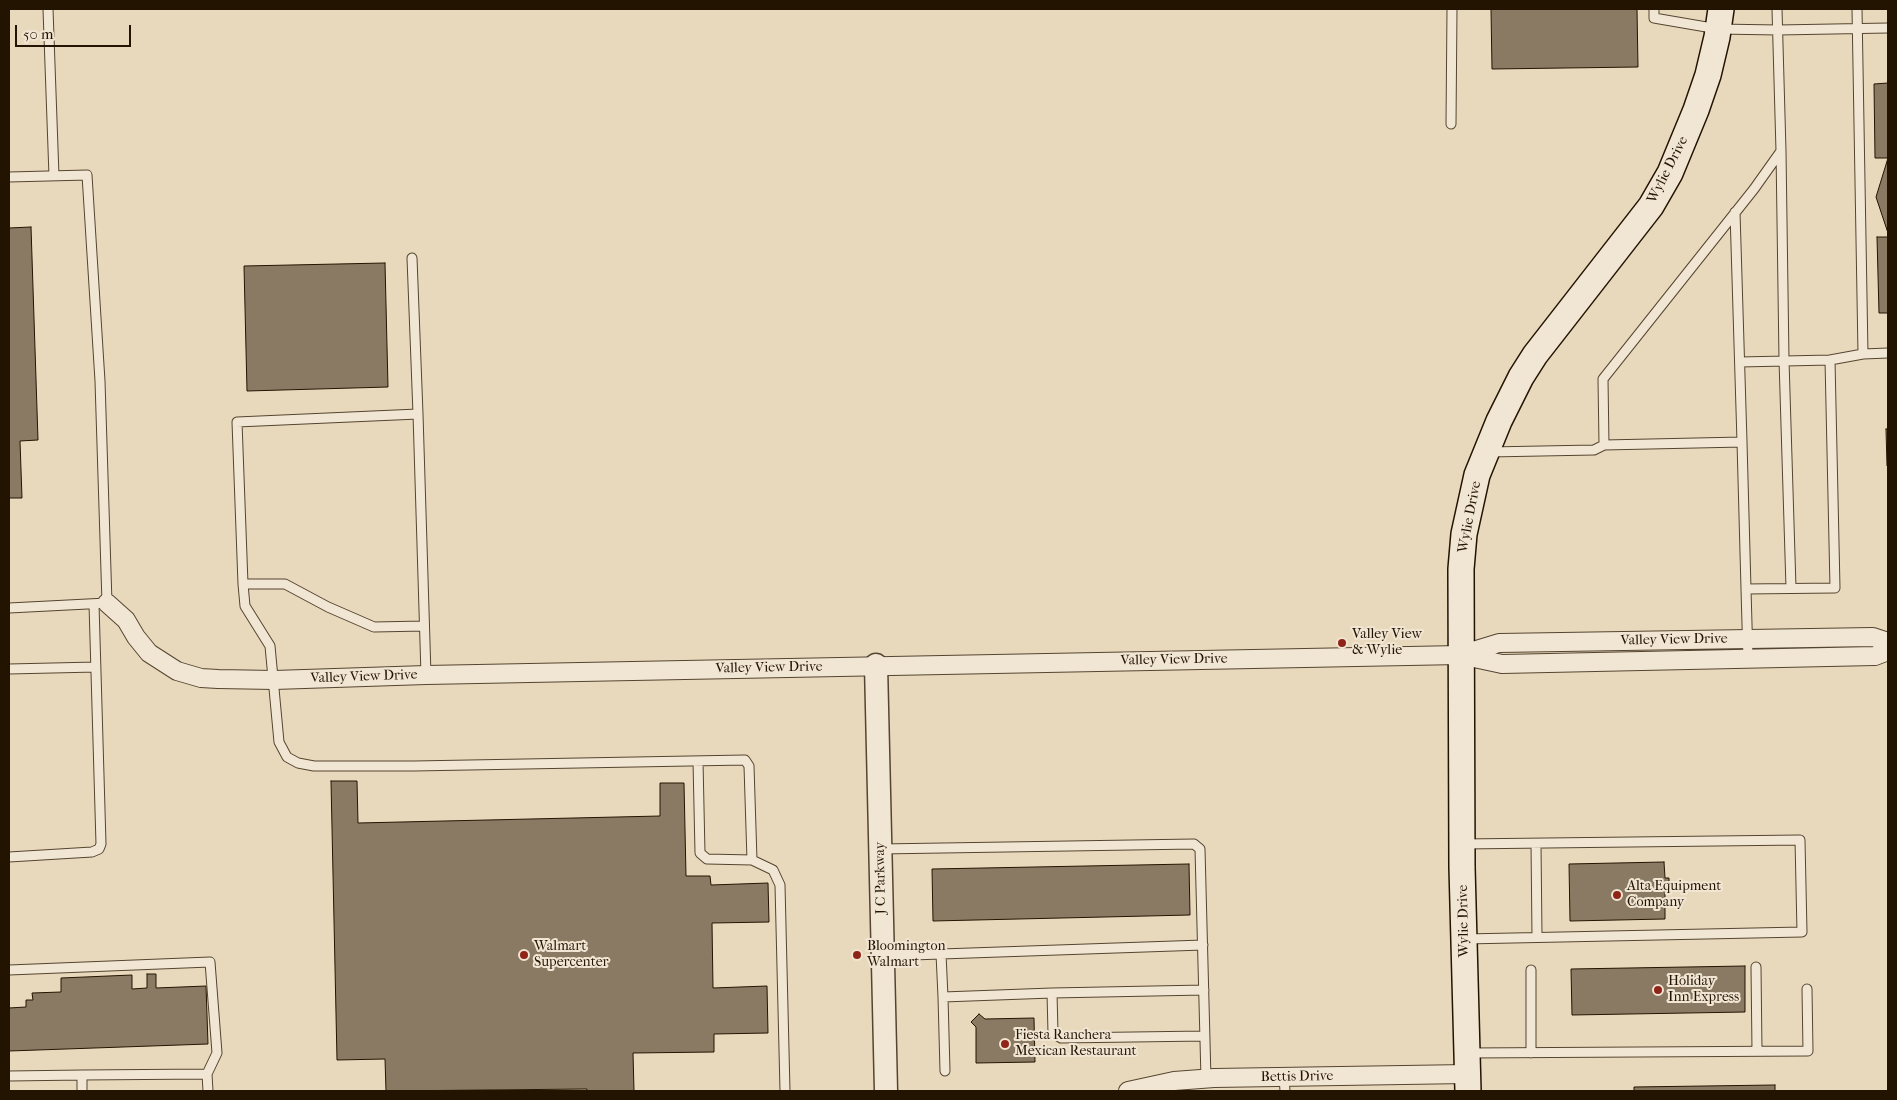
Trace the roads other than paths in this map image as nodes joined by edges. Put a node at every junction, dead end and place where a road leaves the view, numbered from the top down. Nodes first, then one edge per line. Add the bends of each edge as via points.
1 (48, 9) edge
2 (1452, 9) edge
3 (1654, 9) edge
4 (1778, 9) edge
5 (1857, 9) edge
6 (1720, 19) edge
7 (1857, 28) junction
8 (1888, 28) edge
9 (1778, 30) junction
10 (1451, 124) dead end
11 (1781, 150) junction
12 (9, 176) edge
13 (54, 176) junction
14 (1735, 212) junction
15 (412, 258) dead end
16 (1888, 353) edge
17 (1863, 354) junction
18 (1784, 360) junction
19 (1830, 360) junction
20 (1740, 362) junction
21 (418, 414) junction
22 (1742, 442) junction
23 (1604, 445) junction
24 (1486, 452) junction
25 (242, 584) junction
26 (1791, 588) junction
27 (1746, 589) junction
28 (101, 603) junction
29 (9, 608) edge
30 (424, 626) junction
31 (1747, 639) junction
32 (1888, 642) edge
33 (1888, 651) edge
34 (1460, 655) junction
35 (1748, 659) junction
36 (876, 665) junction
37 (96, 667) junction
38 (9, 669) edge
39 (426, 675) junction
40 (274, 680) junction
41 (698, 761) junction
42 (1462, 844) junction
43 (1536, 844) junction
44 (880, 849) junction
45 (9, 857) edge
46 (752, 860) junction
47 (1537, 936) junction
48 (1464, 939) junction
49 (1202, 945) junction
50 (941, 954) junction
51 (882, 956) junction
52 (1756, 967) dead end
53 (9, 970) edge
54 (1531, 970) dead end
55 (1807, 988) dead end
56 (1204, 990) junction
57 (1052, 993) junction
58 (943, 997) junction
59 (1205, 1036) junction
60 (1758, 1051) junction
61 (1531, 1053) junction
62 (945, 1071) dead end
63 (1467, 1073) edge
64 (206, 1074) junction
65 (82, 1075) junction
66 (9, 1076) edge
67 (1206, 1079) junction
68 (1284, 1084) edge
69 (82, 1091) edge
70 (208, 1091) edge
71 (785, 1091) edge
72 (886, 1091) edge
73 (1128, 1091) edge

1 - 13 lane
2 - 10 lane
3 - 6 lane via 1654,18
4 - 9 lane
5 - 7 lane
6 - 9 lane
6 - 24 main road, Wylie Drive via 1705,84 1670,173 1645,213 1535,355 1521,377
7 - 8 lane
7 - 9 lane
7 - 17 lane
9 - 11 lane
11 - 14 lane
11 - 18 lane
12 - 13 lane
13 - 28 lane via 87,175 100,381
14 - 20 lane
14 - 23 lane via 1602,379
15 - 21 lane
16 - 17 lane
17 - 19 lane
18 - 19 lane
18 - 20 lane
18 - 26 lane
19 - 26 lane via 1835,588
20 - 22 lane
21 - 25 lane via 237,422
21 - 30 lane
22 - 23 lane
22 - 27 lane
23 - 24 lane via 1594,450
24 - 34 main road, Wylie Drive via 1477,475 1464,534
25 - 30 lane via 285,584 374,627
25 - 40 lane via 245,606 270,646
26 - 27 lane
27 - 31 lane
28 - 29 lane
28 - 37 lane
28 - 40 street, Valley View Drive via 126,620 149,652 178,671 202,678
30 - 39 lane
31 - 32 street, Valley View Drive via 1873,637
31 - 34 street, Valley View Drive via 1499,643
31 - 35 lane
33 - 35 street, Valley View Drive via 1875,656
34 - 35 street, Valley View Drive via 1502,664
34 - 36 street, Valley View Drive
34 - 42 main road, Wylie Drive
36 - 39 street, Valley View Drive
36 - 44 street, J C Parkway
37 - 38 lane
37 - 45 lane via 99,849
39 - 40 street, Valley View Drive
40 - 41 lane via 280,742 287,757 298,763 314,766 414,766
41 - 46 lane via 700,853 707,859
41 - 46 lane via 744,760 749,766
42 - 43 lane
42 - 48 main road, Wylie Drive
43 - 47 lane
43 - 47 lane via 1800,840 1802,932
44 - 49 lane via 1194,844 1200,849
44 - 51 street, J C Parkway
46 - 71 lane via 773,870 780,885
47 - 48 lane
48 - 63 main road, Wylie Drive
49 - 50 lane
49 - 56 lane
50 - 51 lane
50 - 58 lane
51 - 72 street, J C Parkway
52 - 60 lane
53 - 64 lane via 210,962 217,1053
54 - 61 lane
55 - 60 lane via 1808,1051
56 - 57 lane
56 - 59 lane
57 - 58 lane
57 - 59 lane via 1053,1033 1061,1038
58 - 62 lane
59 - 67 lane
60 - 61 lane
61 - 63 lane
63 - 68 street, Bettis Drive
64 - 65 lane
64 - 70 lane
65 - 66 lane
65 - 69 lane
67 - 68 street, Bettis Drive
67 - 73 street, Bettis Drive

